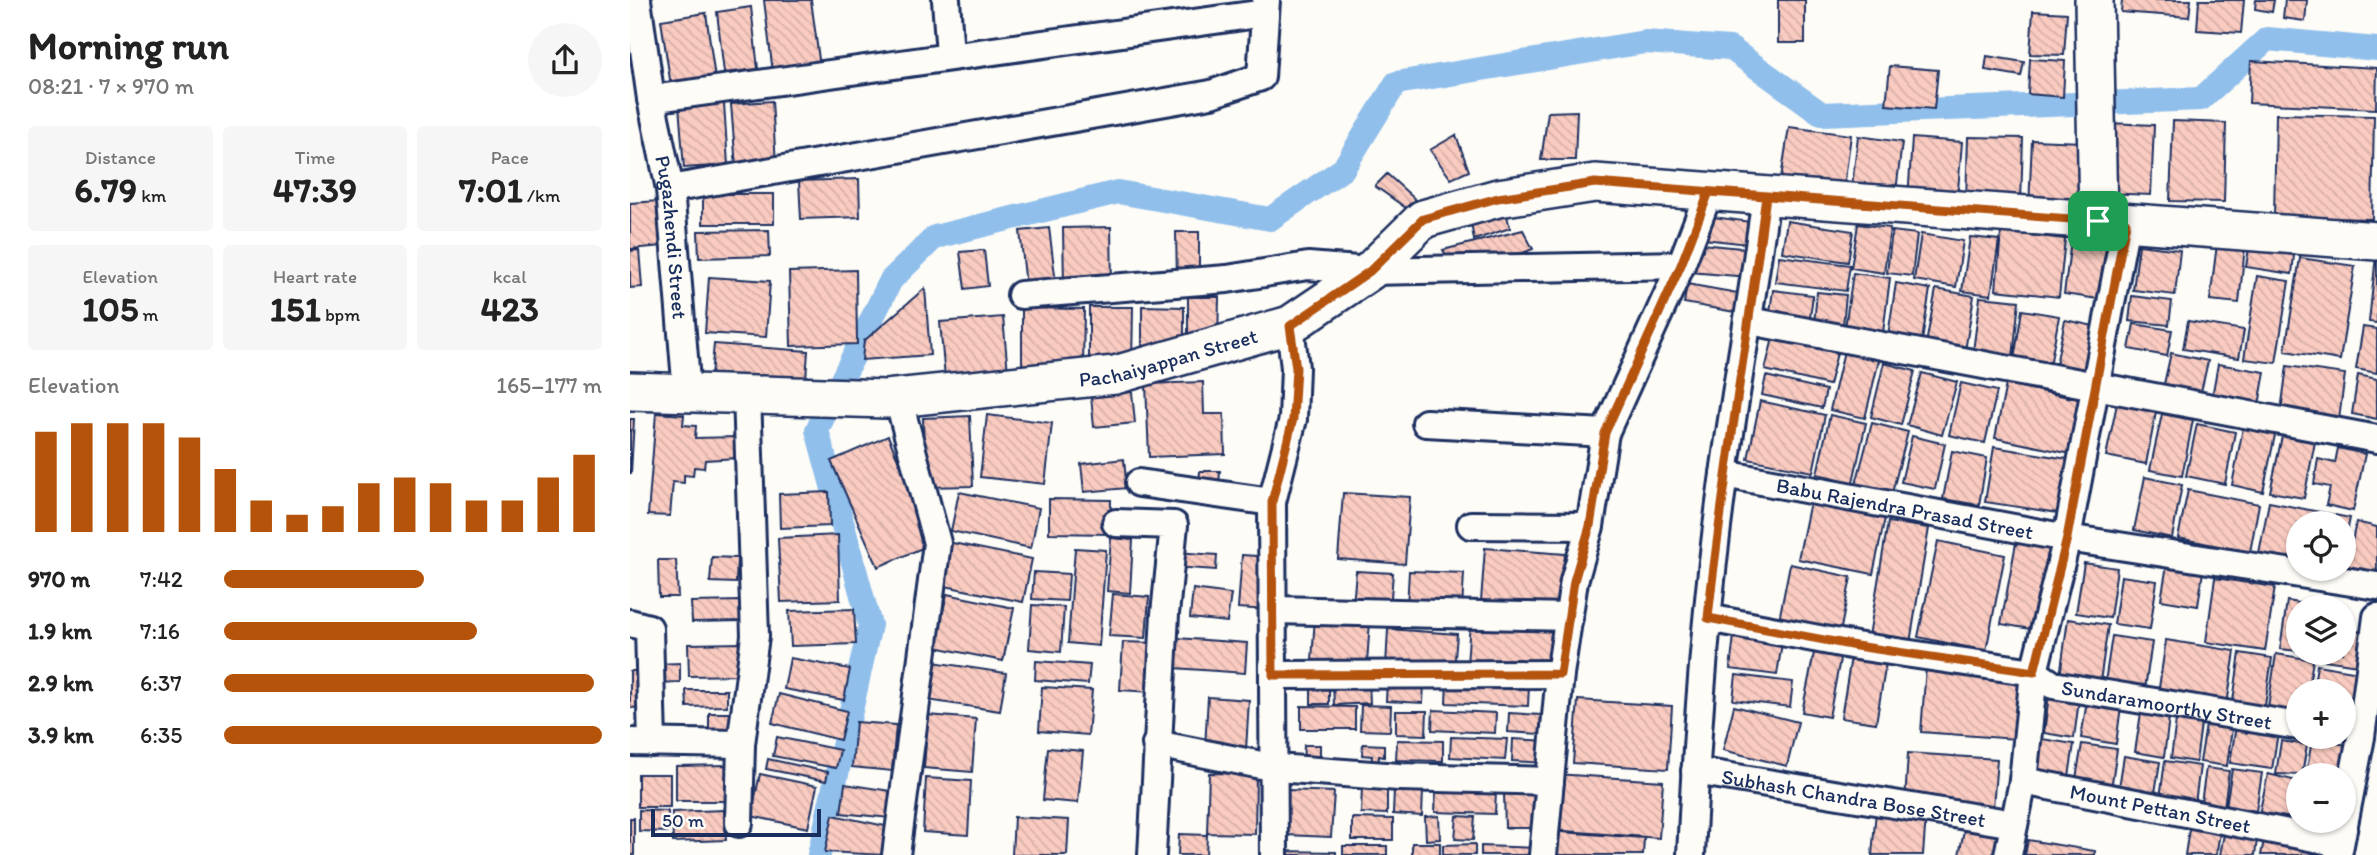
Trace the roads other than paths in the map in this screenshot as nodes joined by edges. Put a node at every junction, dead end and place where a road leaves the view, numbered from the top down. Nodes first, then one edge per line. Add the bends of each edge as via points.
1 (637, 0) edge
2 (946, 0) edge
3 (2087, 0) edge
4 (1265, 6) edge
5 (950, 55) junction
6 (651, 99) junction
7 (670, 189) junction
8 (1709, 192) junction
9 (1766, 196) junction
10 (2112, 222) junction
11 (2377, 241) edge
12 (1681, 265) junction
13 (1370, 271) junction
14 (1021, 295) dead end
15 (1750, 321) junction
16 (1290, 326) junction
17 (2094, 385) junction
18 (630, 391) edge
19 (687, 393) junction
20 (757, 395) junction
21 (892, 399) junction
22 (1426, 423) dead end
23 (1605, 433) junction
24 (2377, 439) edge
25 (1724, 474) junction
26 (1139, 483) dead end
27 (1272, 502) junction
28 (1116, 523) dead end
29 (1471, 525) dead end
30 (1590, 526) junction
31 (2067, 538) junction
32 (2377, 586) edge
33 (1275, 610) junction
34 (1569, 617) junction
35 (2377, 617) edge
36 (1708, 618) junction
37 (630, 623) edge
38 (2034, 672) junction
39 (1560, 674) junction
40 (1273, 675) junction
41 (2356, 716) edge
42 (2286, 724) edge
43 (641, 743) edge
44 (741, 744) junction
45 (1156, 744) junction
46 (2350, 749) edge
47 (1276, 768) junction
48 (1695, 771) junction
49 (1550, 781) junction
50 (2023, 782) junction
51 (739, 824) dead end
52 (2014, 824) junction
53 (2339, 849) edge
54 (896, 855) edge
55 (1152, 855) edge
56 (1274, 855) edge
57 (1543, 855) edge
58 (1691, 855) edge
59 (2008, 855) edge

1 - 6 street, Pugazhendi Street
2 - 5 street
3 - 10 main road
4 - 5 street
4 - 7 street via 1261,77 1211,94
5 - 6 street
6 - 7 street, Pugazhendi Street
7 - 19 street, Pugazhendi Street
8 - 9 main road, Pachaiyappan Street
8 - 12 street
8 - 13 main road, Pachaiyappan Street via 1595,183 1498,198 1423,219
9 - 10 main road, Pachaiyappan Street
9 - 15 street
10 - 11 main road, Pachaiyappan Street
10 - 17 street
12 - 13 street
12 - 23 street
13 - 14 street via 1308,266 1227,279
13 - 16 main road, Pachaiyappan Street
15 - 17 street
15 - 25 street
16 - 21 main road, Pachaiyappan Street via 1115,374
16 - 27 street via 1296,368 1293,419
17 - 24 street
17 - 31 street
18 - 19 main road, Pachaiyappan Street
19 - 20 main road, Pachaiyappan Street
20 - 21 main road, Pachaiyappan Street
20 - 44 street via 755,636
21 - 54 street via 937,542
22 - 23 street
23 - 30 street
25 - 31 street, Babu Rajendra Prasad Street
25 - 36 street
26 - 27 street
27 - 33 street
28 - 45 street via 1174,525
29 - 30 street
30 - 34 street
31 - 32 street, Babu Rajendra Prasad Street
31 - 38 street
33 - 34 street
33 - 40 street
34 - 39 street
35 - 41 street
36 - 38 street, Sundaramoorthy Street
36 - 48 street
37 - 43 street via 649,628
38 - 42 street, Sundaramoorthy Street via 2053,685
38 - 50 street
39 - 40 street
39 - 49 street
40 - 47 street
43 - 44 street
44 - 51 street
45 - 47 street
45 - 55 street
46 - 53 street
47 - 49 street
47 - 56 street
48 - 52 street, Subhash Chandra Bose Street
48 - 58 street
49 - 57 street
50 - 52 street
50 - 53 street, Mount Pettan Street
52 - 59 street

